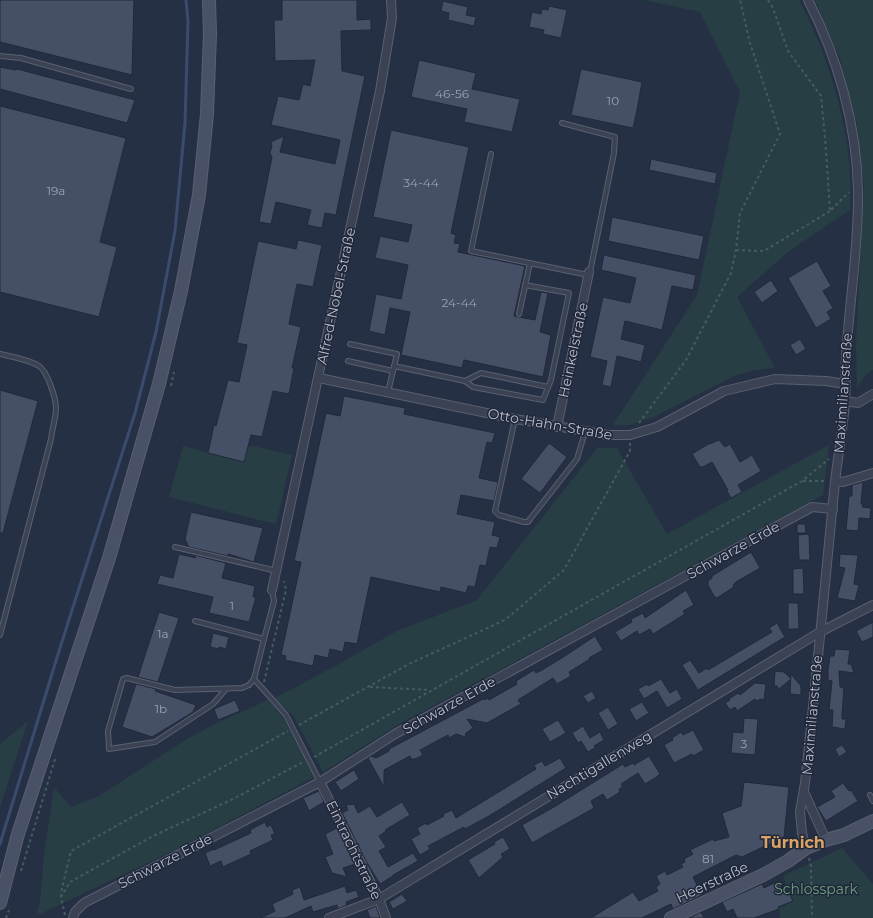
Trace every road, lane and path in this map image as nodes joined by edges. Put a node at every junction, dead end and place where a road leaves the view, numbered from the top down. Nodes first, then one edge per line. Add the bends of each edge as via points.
1 (209, 0) edge
2 (391, 0) edge
3 (768, 0) edge
4 (808, 0) edge
5 (0, 56) edge
6 (131, 89) dead end
7 (562, 123) dead end
8 (491, 154) dead end
9 (858, 184) junction
10 (830, 211) junction
11 (736, 250) dead end
12 (530, 263) junction
13 (589, 274) junction
14 (525, 285) junction
15 (519, 314) dead end
16 (350, 344) dead end
17 (0, 354) edge
18 (348, 361) dead end
19 (394, 366) junction
20 (393, 371) junction
21 (319, 378) junction
22 (465, 381) junction
23 (845, 384) junction
24 (548, 387) junction
25 (388, 392) junction
26 (873, 394) edge
27 (845, 401) junction
28 (514, 419) junction
29 (557, 427) junction
30 (585, 432) junction
31 (839, 450) junction
32 (873, 472) edge
33 (802, 481) junction
34 (836, 481) junction
35 (833, 509) junction
36 (175, 547) dead end
37 (279, 562) junction
38 (277, 571) junction
39 (272, 590) joint
40 (873, 605) edge
41 (195, 621) dead end
42 (820, 632) junction
43 (0, 635) edge
44 (264, 639) junction
45 (254, 679) junction
46 (369, 687) dead end
47 (226, 689) junction
48 (263, 689) junction
49 (431, 690) junction
50 (309, 759) junction
51 (320, 782) junction
52 (804, 792) junction
53 (870, 795) dead end
54 (873, 801) edge
55 (873, 821) edge
56 (826, 840) junction
57 (806, 848) junction
58 (379, 898) junction
59 (0, 903) edge
60 (67, 918) edge
61 (73, 918) edge
62 (329, 918) edge
63 (386, 918) edge
64 (671, 918) edge
65 (812, 918) edge

1 - 59 main road via 207,114 199,196 181,291 159,384 109,558 18,834
2 - 21 street, Alfred-Nobel-Straße via 392,18 380,91
3 - 10 path via 788,51 821,96
4 - 9 street, Maximilianstraße via 834,58 844,91
5 - 6 lane via 21,58
7 - 13 lane via 614,137 614,153
8 - 12 lane via 471,251
9 - 10 path
9 - 23 street, Maximilianstraße via 857,234
10 - 11 path via 764,251
12 - 13 lane
12 - 14 lane
13 - 29 street, Heinkelstraße
14 - 15 lane
14 - 24 lane via 569,293
16 - 19 lane via 397,354
17 - 43 lane via 40,366 54,394 56,408 49,446
18 - 20 lane
19 - 20 lane
19 - 22 lane
20 - 25 lane
21 - 25 street, Otto-Hahn-Straße
21 - 37 street, Alfred-Nobel-Straße
22 - 24 lane via 481,373
22 - 24 lane via 473,387 543,400
23 - 27 street, Maximilianstraße
23 - 30 street, Otto-Hahn-Straße via 775,379 724,391 657,427 630,435
25 - 28 street, Otto-Hahn-Straße
26 - 27 street via 858,402
27 - 31 street, Maximilianstraße
28 - 29 street, Otto-Hahn-Straße
28 - 30 lane via 495,511 499,515 524,522 528,522 577,459
29 - 30 street, Otto-Hahn-Straße
31 - 33 path
31 - 34 street, Maximilianstraße
32 - 34 street via 843,482
33 - 34 path
33 - 49 path
34 - 35 street, Maximilianstraße
35 - 42 street, Maximilianstraße
35 - 51 street, Schwarze Erde via 812,507 395,734
36 - 38 lane
37 - 38 street, Alfred-Nobel-Straße
37 - 48 path via 286,590
38 - 39 street, Alfred-Nobel-Straße
39 - 44 lane via 274,601
40 - 42 street, Nachtigallenweg
41 - 44 lane
42 - 52 street, Maximilianstraße
42 - 58 street, Nachtigallenweg
44 - 45 lane
45 - 47 lane via 242,688
45 - 48 lane
46 - 49 path
47 - 47 lane via 213,704 155,742 109,749 108,731 123,679 175,690
48 - 50 lane via 286,715
49 - 50 path
50 - 51 lane
50 - 60 path via 233,799 153,836 70,882 61,897
51 - 58 street, Eintrachtstraße
51 - 61 street, Schwarze Erde via 84,903
52 - 56 street, Maximilianstraße
52 - 57 street, Maximilianstraße via 800,812
53 - 54 lane
55 - 56 main road, Heerstraße via 844,836
56 - 57 main road, Heerstraße
57 - 64 main road, Heerstraße via 765,874
57 - 65 path via 811,866
58 - 62 street, Nachtigallenweg
58 - 63 street, Eintrachtstraße

